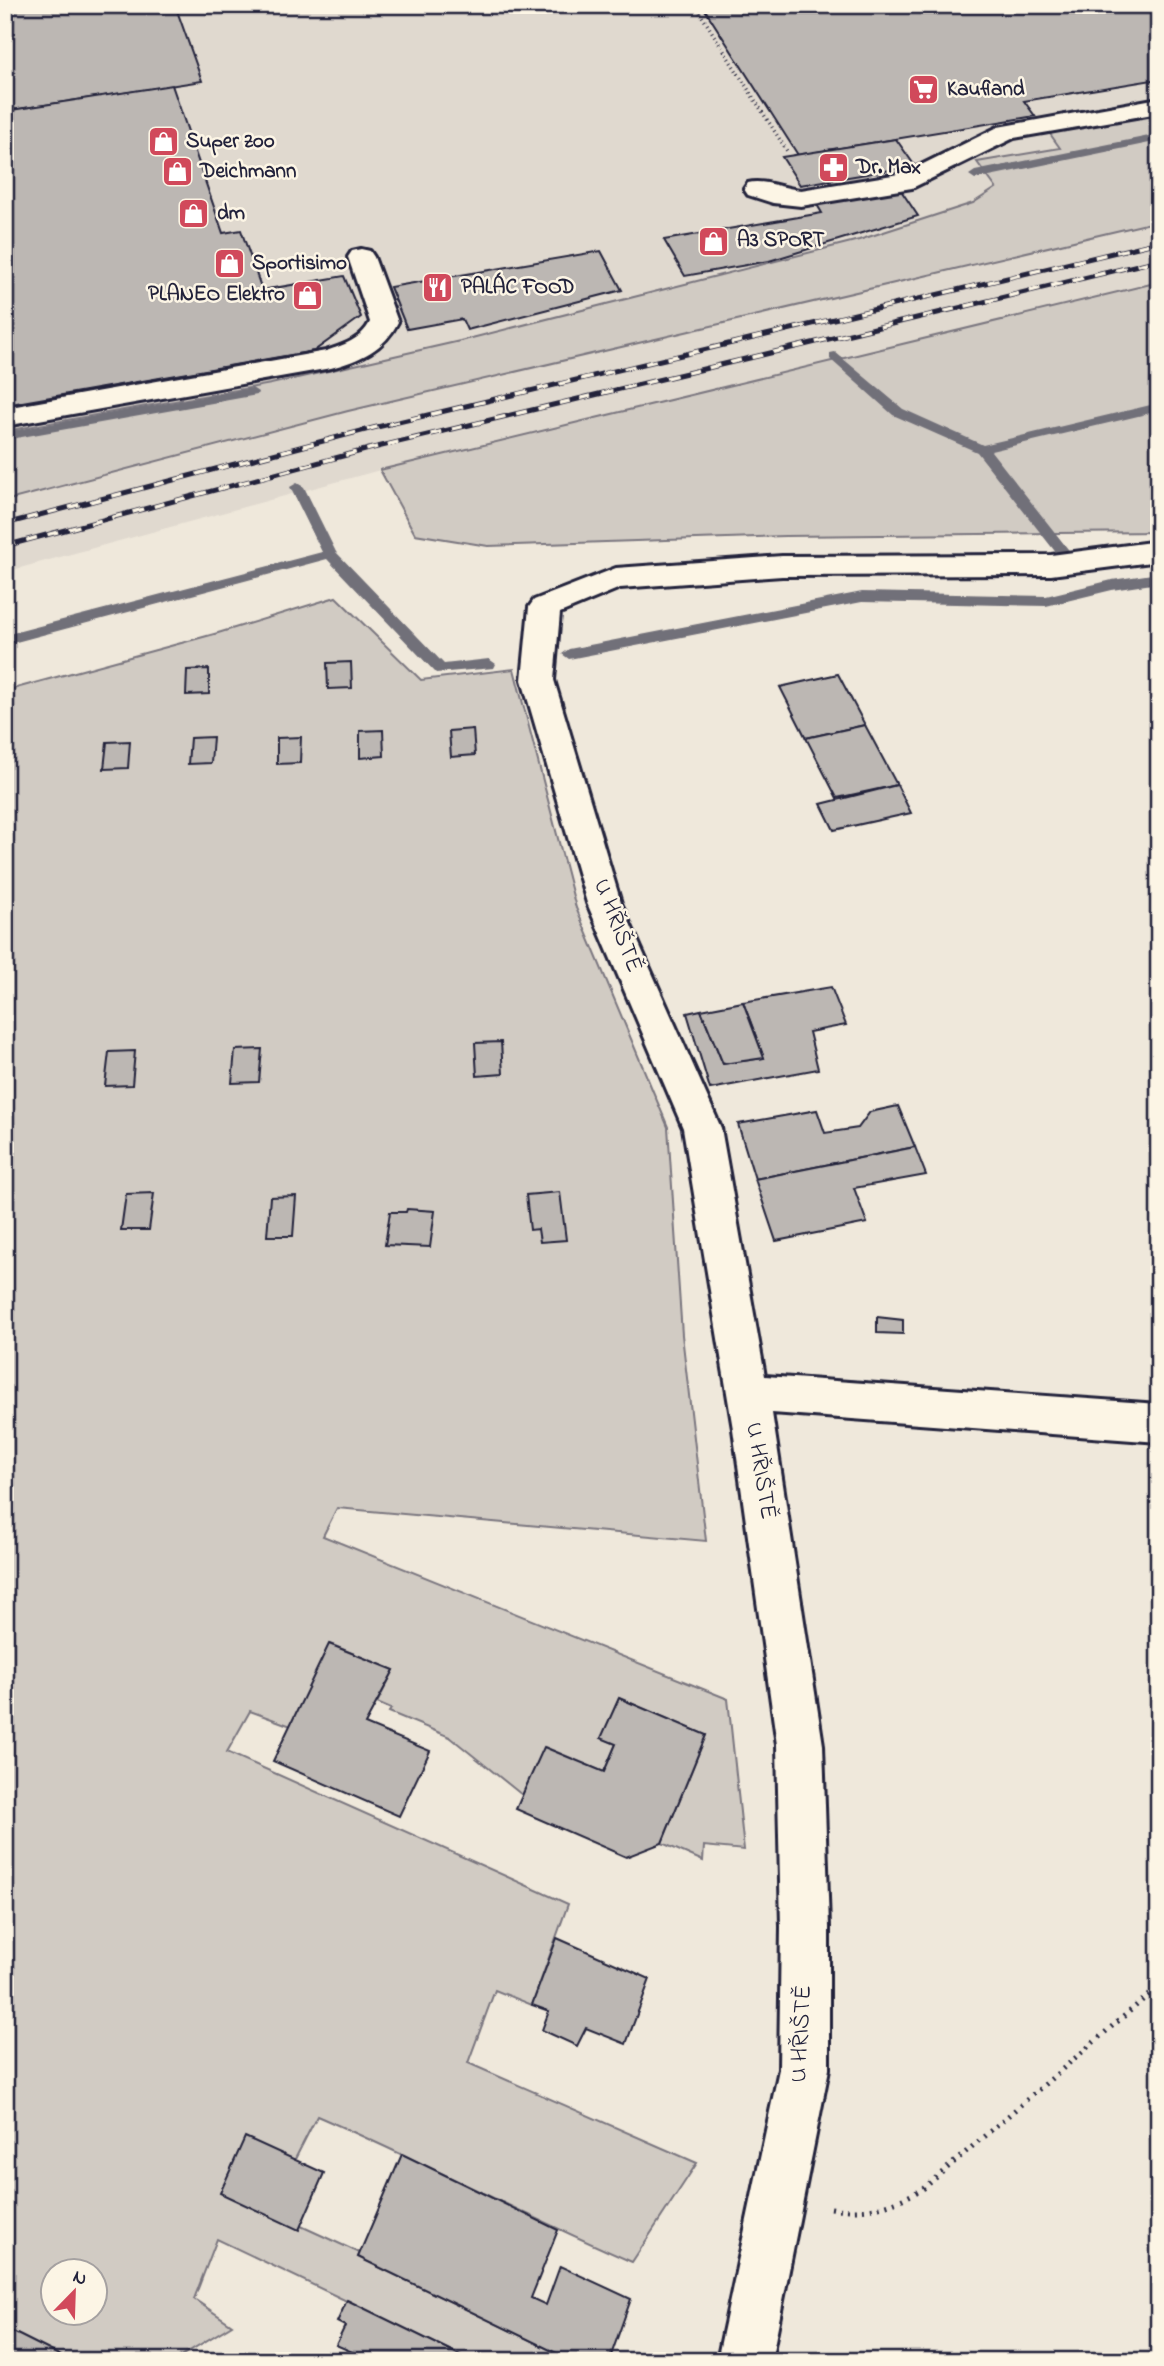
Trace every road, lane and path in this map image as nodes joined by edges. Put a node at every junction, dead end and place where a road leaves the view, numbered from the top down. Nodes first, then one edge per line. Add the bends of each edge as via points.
1 (695, 5) edge
2 (1159, 105) edge
3 (787, 151) dead end
4 (757, 190) dead end
5 (361, 257) dead end
6 (5, 417) edge
7 (1159, 551) edge
8 (748, 1393) junction
9 (1159, 1423) edge
10 (1159, 1986) edge
11 (778, 2197) junction
12 (744, 2361) edge

1 - 3 path
2 - 4 street via 1007,132 912,180 801,198
5 - 6 street via 384,322 379,335 363,347 331,359
7 - 8 street, U HŘIŠTĚ via 1051,565 782,566 616,578 545,607 538,680 604,903 702,1128
8 - 9 street
8 - 11 street, U HŘIŠTĚ via 800,1745 804,2069
10 - 11 path via 924,2188 898,2204 876,2210 843,2210
11 - 12 street, U HŘIŠTĚ

